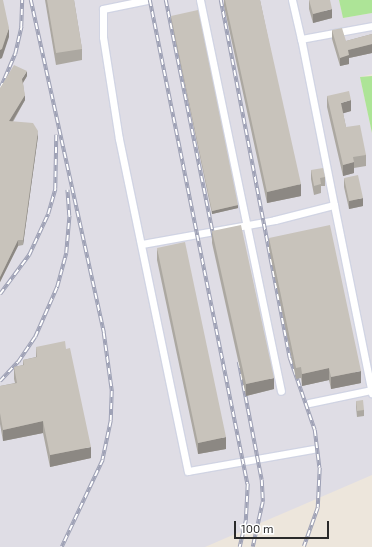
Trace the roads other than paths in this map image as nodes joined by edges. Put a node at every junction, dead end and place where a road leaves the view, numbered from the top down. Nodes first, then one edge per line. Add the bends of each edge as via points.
1 (147, 0) edge
2 (200, 0) edge
3 (292, 0) edge
4 (372, 26) edge
5 (301, 39) junction
6 (334, 205) junction
7 (248, 224) junction
8 (142, 244) junction
9 (281, 391) dead end
10 (372, 392) edge
11 (309, 403) dead end
12 (313, 449) dead end

1 - 8 lane via 103,9 103,37 119,139
2 - 7 lane
3 - 5 lane
4 - 5 lane
5 - 6 lane
6 - 7 lane
6 - 10 lane
7 - 8 lane
7 - 9 lane
8 - 12 lane via 188,471
10 - 11 lane

